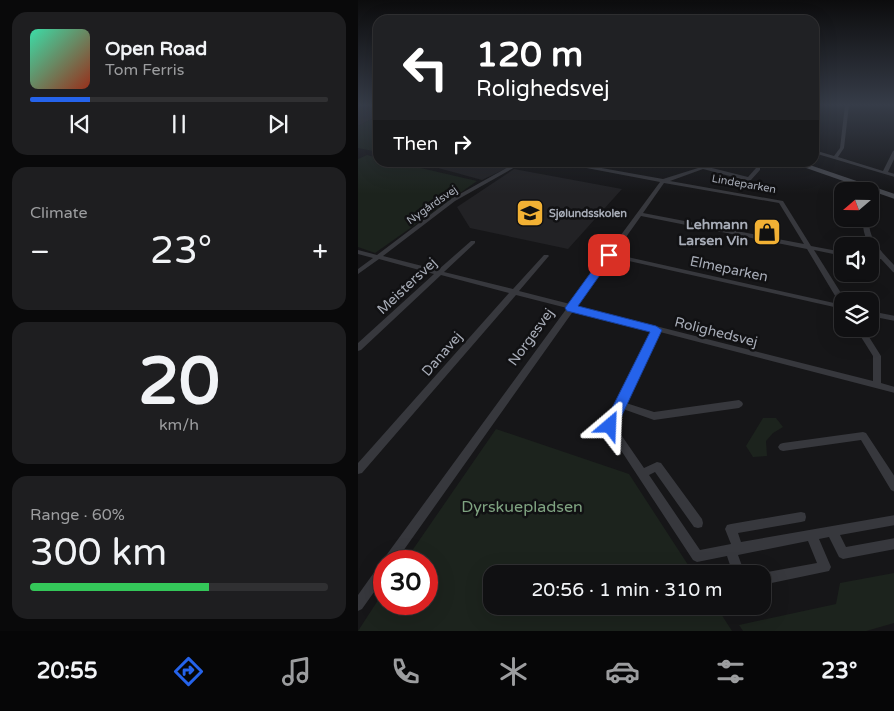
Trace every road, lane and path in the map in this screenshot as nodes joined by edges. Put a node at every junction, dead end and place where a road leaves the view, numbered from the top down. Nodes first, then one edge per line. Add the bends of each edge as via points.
1 (844, 134) edge
2 (819, 152) edge
3 (894, 152) edge
4 (836, 157) junction
5 (513, 167) edge
6 (585, 167) edge
7 (701, 167) edge
8 (807, 167) edge
9 (705, 168) junction
10 (758, 170) dead end
11 (885, 172) junction
12 (894, 176) edge
13 (662, 181) junction
14 (894, 196) edge
15 (638, 214) junction
16 (864, 228) edge
17 (473, 242) dead end
18 (808, 247) junction
19 (358, 252) edge
20 (834, 252) edge
21 (609, 255) junction
22 (546, 256) dead end
23 (879, 257) edge
24 (883, 257) junction
25 (376, 258) junction
26 (894, 271) edge
27 (358, 272) edge
28 (438, 274) junction
29 (837, 292) edge
30 (513, 293) junction
31 (834, 305) edge
32 (571, 308) junction
33 (879, 315) edge
34 (894, 319) edge
35 (656, 330) junction
36 (865, 337) edge
37 (358, 348) edge
38 (877, 386) junction
39 (894, 390) edge
40 (739, 404) dead end
41 (620, 405) junction
42 (783, 447) dead end
43 (358, 470) edge
44 (890, 470) edge
45 (642, 474) junction
46 (894, 487) edge
47 (801, 517) dead end
48 (894, 520) edge
49 (698, 523) dead end
50 (832, 531) junction
51 (811, 535) junction
52 (894, 543) edge
53 (735, 549) junction
54 (397, 550) edge
55 (738, 565) edge
56 (771, 577) edge
57 (373, 584) edge
58 (358, 605) edge

1 - 4 street via 842,148
2 - 4 street
3 - 11 street
4 - 11 street
5 - 25 street, Nygårdsvej via 453,200
6 - 13 street, Lindeparken
7 - 9 street
8 - 14 street
9 - 10 street via 749,179
9 - 13 street
11 - 12 street
13 - 15 street, Norgesvej
13 - 18 street, Lindeparken via 781,202
15 - 18 street
15 - 21 street, Norgesvej
16 - 24 street via 866,236
17 - 28 street, Meistersvej
18 - 20 street
18 - 29 street, Lindeparken
19 - 25 street, Rolighedsvej
21 - 31 street, Elmeparken
21 - 32 street, Norgesvej
22 - 30 street, Danavej
23 - 24 street
24 - 26 street
25 - 27 street, Nygårdsvej
25 - 28 street, Rolighedsvej
28 - 30 street, Rolighedsvej
28 - 37 street, Meistersvej
30 - 32 street, Rolighedsvej
30 - 43 street, Danavej
32 - 35 street, Rolighedsvej
32 - 54 street, Norgesvej
33 - 34 street
35 - 38 street, Rolighedsvej
35 - 41 street
36 - 38 street via 877,356
38 - 39 street, Rolighedsvej
40 - 41 street via 654,416
41 - 45 street via 610,426
42 - 44 street via 863,436
44 - 46 street
45 - 49 street via 658,466
45 - 53 street via 697,556
47 - 53 street via 731,529
48 - 50 street
50 - 51 street
50 - 52 street via 843,553
51 - 53 street
51 - 56 street via 825,567
53 - 55 street
57 - 58 street

